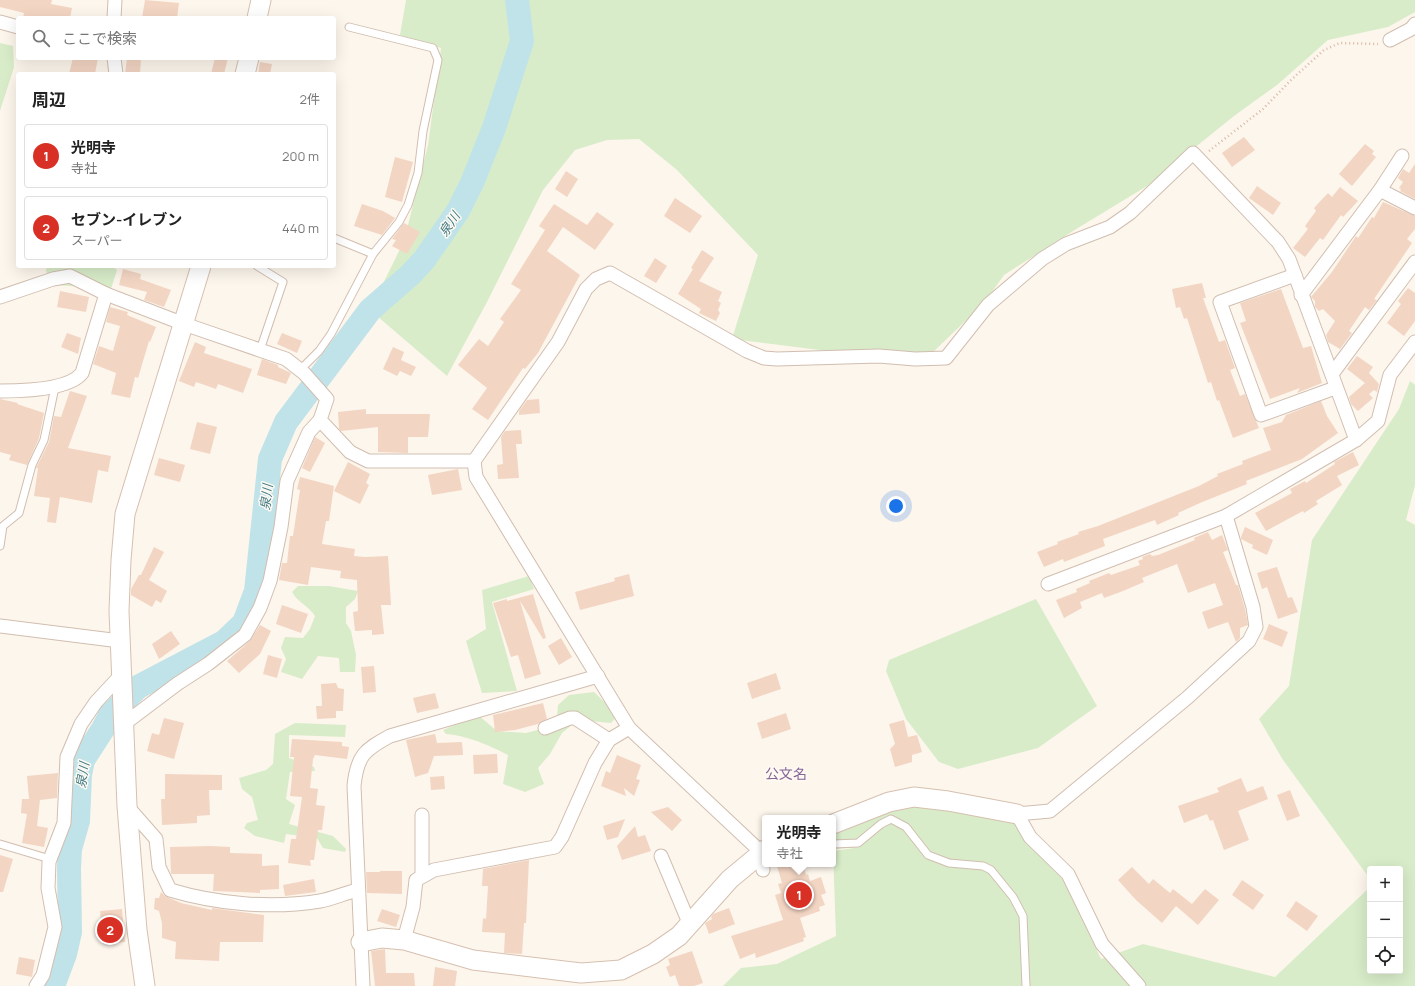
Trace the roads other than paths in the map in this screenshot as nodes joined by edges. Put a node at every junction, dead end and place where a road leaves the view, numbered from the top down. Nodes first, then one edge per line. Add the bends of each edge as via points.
1 (115, 0) edge
2 (261, 0) edge
3 (114, 16) edge
4 (257, 16) edge
5 (0, 22) edge
6 (1415, 24) edge
7 (16, 26) edge
8 (349, 27) dead end
9 (1390, 40) road end
10 (114, 60) edge
11 (248, 60) edge
12 (116, 72) edge
13 (246, 72) edge
14 (1402, 156) dead end
15 (1380, 190) junction
16 (1415, 208) edge
17 (336, 239) edge
18 (373, 254) junction
19 (1415, 262) edge
20 (200, 268) edge
21 (259, 268) edge
22 (72, 271) edge
23 (1295, 275) junction
24 (106, 294) junction
25 (1301, 295) junction
26 (0, 297) edge
27 (184, 324) junction
28 (1415, 342) edge
29 (260, 350) junction
30 (302, 371) junction
31 (1332, 374) junction
32 (54, 387) junction
33 (1335, 388) junction
34 (0, 391) edge
35 (320, 420) junction
36 (1356, 440) junction
37 (474, 461) junction
38 (1226, 516) junction
39 (0, 546) edge
40 (1048, 584) dead end
41 (0, 626) edge
42 (120, 641) junction
43 (598, 676) junction
44 (122, 677) junction
45 (124, 723) junction
46 (545, 728) dead end
47 (629, 728) junction
48 (609, 740) junction
49 (127, 806) junction
50 (1017, 814) junction
51 (422, 815) dead end
52 (836, 823) edge
53 (0, 844) edge
54 (836, 844) edge
55 (762, 850) edge
56 (762, 852) edge
57 (661, 856) dead end
58 (50, 859) junction
59 (422, 876) junction
60 (358, 890) junction
61 (690, 925) junction
62 (404, 940) junction
63 (361, 942) junction
64 (36, 986) edge
65 (145, 986) edge
66 (364, 986) edge
67 (1026, 986) edge
68 (1139, 986) edge

1 - 3 street
2 - 4 street
5 - 7 street
6 - 9 street via 1411,29
8 - 18 lane via 433,48 438,60 423,131 418,173 408,205 399,222
10 - 12 street
11 - 13 street
14 - 15 street
15 - 16 street
15 - 25 street
17 - 18 lane
18 - 30 lane via 331,334
19 - 31 street
20 - 27 street
21 - 29 lane via 283,282
22 - 24 street
22 - 26 street
23 - 25 street
23 - 33 street via 1220,302 1261,415
23 - 37 street via 1278,242 1193,153 1130,213 1110,227 1066,244 1042,259 988,306 946,358 764,358 747,351 610,273 596,278 586,288 558,342
24 - 27 street
24 - 32 street via 82,373 76,380
25 - 31 street
27 - 29 street
27 - 42 street via 125,514 121,560
28 - 36 street via 1390,375 1378,421
29 - 30 street via 286,359
30 - 35 street via 326,399
31 - 33 street
32 - 34 street
32 - 39 lane via 44,440 32,465 19,513 3,526
33 - 36 street
35 - 37 street via 350,452 368,461
35 - 45 street via 309,432 287,481 270,581 260,608 245,635
36 - 38 street
37 - 43 street via 476,477
38 - 40 street
38 - 50 street via 1254,607 1256,627 1248,641 1187,698 1050,811
41 - 42 street
42 - 44 street
43 - 47 street
43 - 60 street via 390,736 373,745 356,767 354,786
44 - 45 street
44 - 58 street via 88,713 67,757 64,823
45 - 49 street
46 - 48 street via 575,718
47 - 48 street
47 - 55 street
48 - 59 street via 595,763 562,837 555,847 434,870
49 - 60 street via 156,839 159,867 170,890 193,897 270,906 320,901
49 - 65 street via 137,930
50 - 52 street via 914,797 889,802
50 - 68 street via 1030,837 1068,874 1102,944
51 - 59 street
53 - 58 lane
54 - 67 lane via 858,844 881,824 891,819 906,827 928,855 948,863 983,866 991,870 1013,897 1023,916
56 - 61 street via 730,879
57 - 61 street
58 - 64 street via 48,888 54,927 43,975
59 - 62 street via 416,880 413,907
60 - 63 street
61 - 62 street via 653,954 621,970 606,972 581,973 473,960
62 - 63 street via 382,938
63 - 66 street

